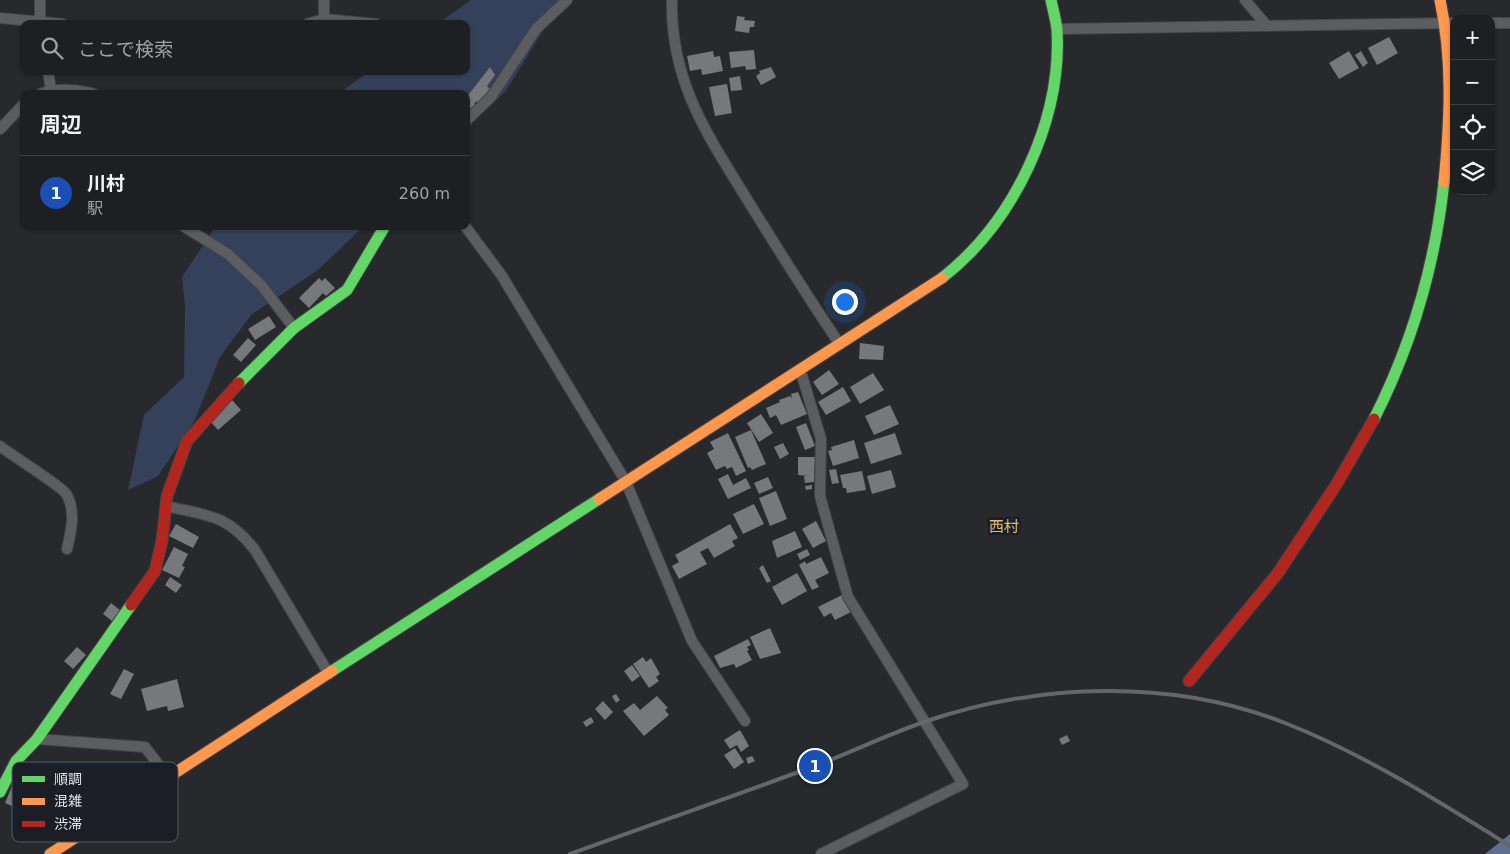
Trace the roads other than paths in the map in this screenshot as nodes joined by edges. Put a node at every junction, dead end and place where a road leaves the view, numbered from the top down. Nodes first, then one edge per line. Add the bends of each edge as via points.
1 (40, 0) edge
2 (324, 0) edge
3 (567, 0) edge
4 (672, 0) edge
5 (1051, 0) edge
6 (1245, 0) edge
7 (1440, 0) edge
8 (0, 18) edge
9 (324, 18) junction
10 (20, 20) edge
11 (40, 20) edge
12 (318, 20) edge
13 (341, 20) edge
14 (1450, 23) edge
15 (1495, 23) edge
16 (1510, 23) edge
17 (1267, 26) junction
18 (1057, 29) junction
19 (49, 75) edge
20 (51, 90) edge
21 (20, 108) edge
22 (470, 117) edge
23 (0, 128) edge
24 (189, 230) edge
25 (383, 230) edge
26 (468, 230) edge
27 (294, 328) junction
28 (839, 343) junction
29 (800, 369) junction
30 (0, 446) edge
31 (626, 482) junction
32 (166, 506) junction
33 (67, 549) dead end
34 (329, 674) junction
35 (1189, 681) dead end
36 (745, 721) dead end
37 (36, 739) junction
38 (15, 762) edge
39 (156, 762) edge
40 (12, 769) edge
41 (178, 772) edge
42 (0, 792) edge
43 (69, 842) edge
44 (50, 854) edge
45 (821, 854) edge

1 - 11 street
2 - 9 street
3 - 22 street via 536,29 490,97
4 - 28 street via 676,57 695,113
5 - 18 street
6 - 17 street
7 - 14 street
8 - 10 street
9 - 12 street
9 - 13 street
14 - 17 street
14 - 35 street via 1445,178 1416,320 1394,378 1330,496 1269,585
15 - 16 street
17 - 18 street
18 - 28 street via 1055,75 1047,114 1032,158 1014,194 989,232 962,261 928,288
19 - 20 street
21 - 23 street
24 - 27 street via 228,254 262,286
25 - 27 street via 347,290
26 - 31 street via 502,276
27 - 32 street via 187,441
28 - 29 street
29 - 31 street
29 - 45 street via 822,439 820,496 848,597 963,784
30 - 33 street via 66,493 72,508
31 - 34 street
31 - 36 street via 692,641
32 - 34 street via 221,519 241,532
32 - 37 street via 155,572
34 - 41 street
37 - 38 street
37 - 39 street via 145,747
40 - 42 street
43 - 44 street

